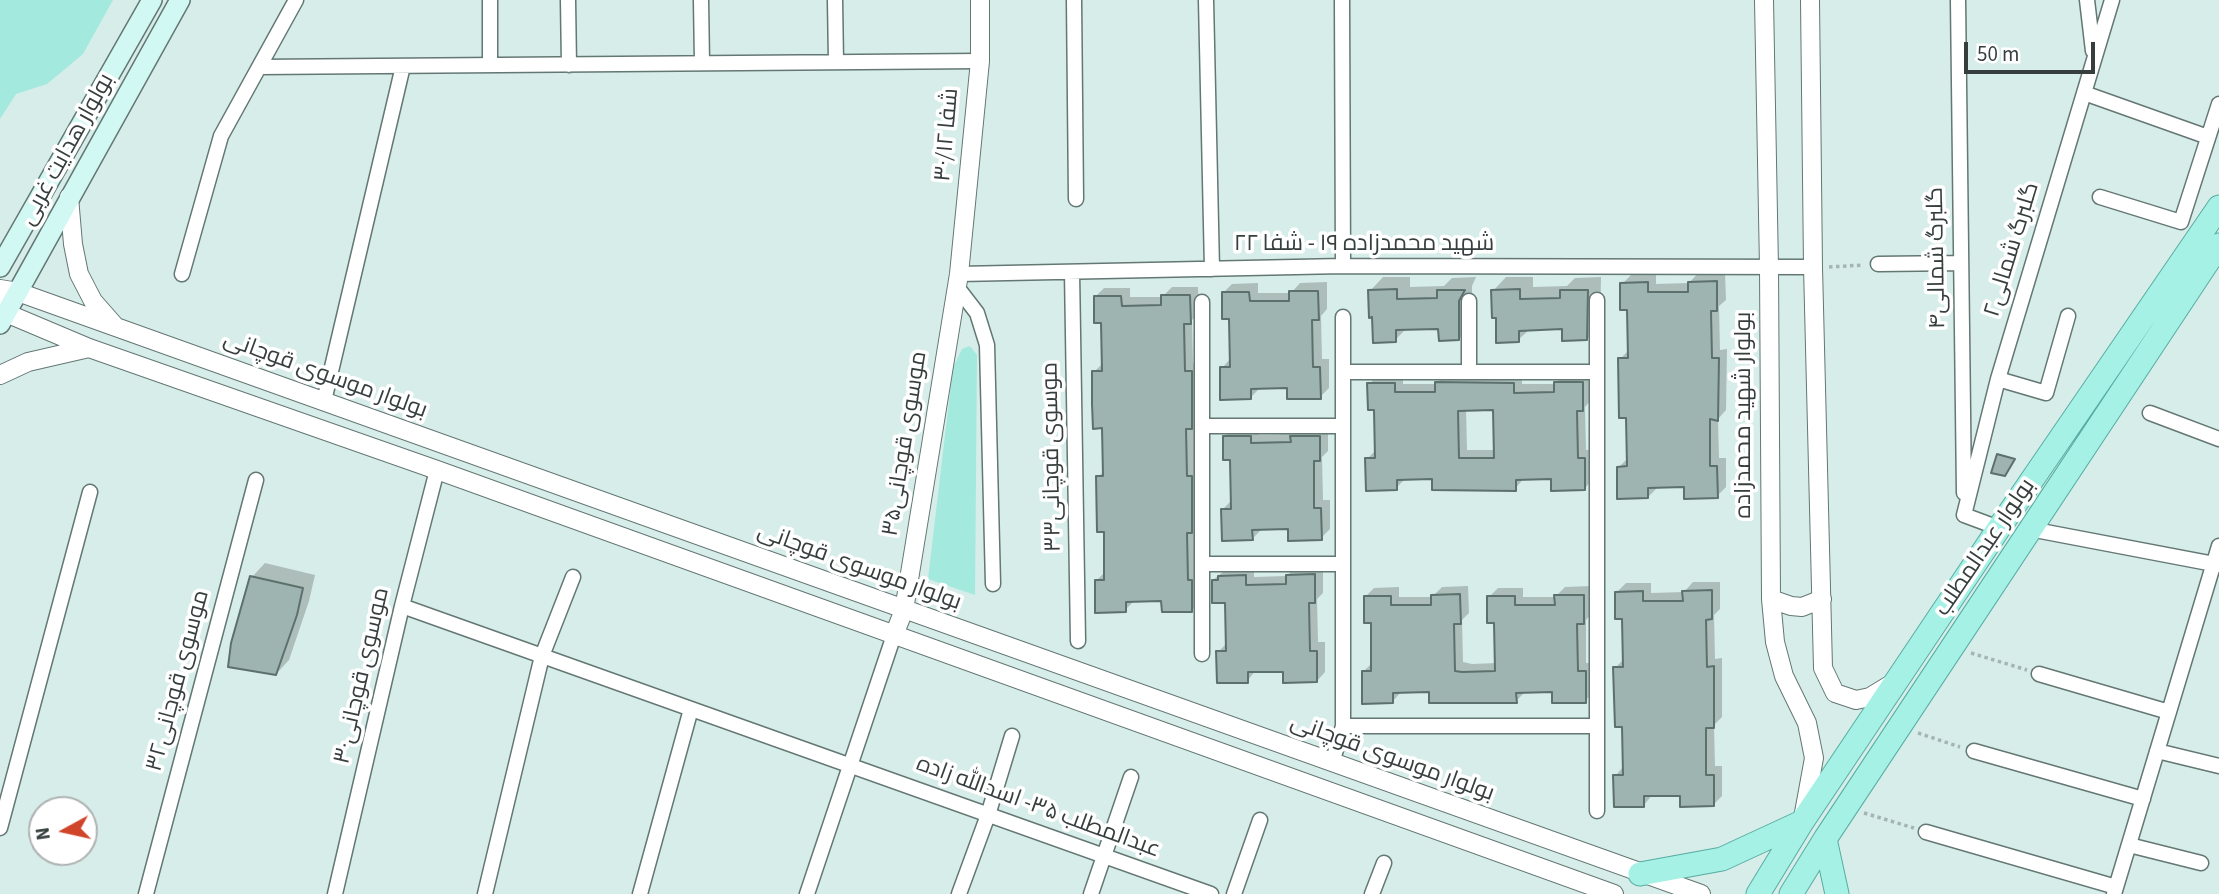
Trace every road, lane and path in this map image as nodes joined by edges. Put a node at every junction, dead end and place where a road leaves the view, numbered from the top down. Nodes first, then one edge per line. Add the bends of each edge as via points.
1 (152, 0) edge
2 (180, 0) edge
3 (296, 0) edge
4 (489, 0) edge
5 (568, 0) edge
6 (701, 0) edge
7 (835, 0) edge
8 (980, 0) edge
9 (1074, 0) edge
10 (1206, 0) edge
11 (1342, 0) edge
12 (1764, 0) edge
13 (1810, 0) edge
14 (1958, 0) edge
15 (2087, 0) edge
16 (2112, 0) edge
17 (2094, 59) junction
18 (979, 61) junction
19 (836, 62) junction
20 (702, 63) junction
21 (490, 65) junction
22 (569, 65) junction
23 (403, 66) junction
24 (259, 67) junction
25 (2084, 93) junction
26 (2219, 104) edge
27 (2208, 137) junction
28 (69, 197) junction
29 (2100, 197) dead end
30 (1076, 199) dead end
31 (2219, 207) edge
32 (2219, 245) edge
33 (1961, 263) junction
34 (1878, 264) joint
35 (1343, 266) junction
36 (0, 267) edge
37 (1813, 267) junction
38 (1769, 268) junction
39 (1212, 269) junction
40 (1072, 272) junction
41 (182, 274) dead end
42 (958, 280) junction
43 (9, 290) edge
44 (1597, 300) dead end
45 (1469, 301) dead end
46 (1202, 302) dead end
47 (2, 313) edge
48 (2068, 316) dead end
49 (1343, 317) dead end
50 (118, 328) junction
51 (89, 348) junction
52 (1343, 372) junction
53 (1469, 372) junction
54 (1597, 372) junction
55 (0, 375) edge
56 (1997, 379) junction
57 (324, 401) junction
58 (2150, 413) dead end
59 (1202, 426) junction
60 (1343, 426) junction
61 (2219, 439) edge
62 (437, 470) junction
63 (256, 480) dead end
64 (90, 492) dead end
65 (1964, 515) junction
66 (1999, 528) junction
67 (2030, 529) junction
68 (2219, 546) edge
69 (1202, 564) junction
70 (1343, 564) junction
71 (2216, 565) edge
72 (573, 577) dead end
73 (993, 584) dead end
74 (1771, 598) junction
75 (1822, 599) junction
76 (402, 606) junction
77 (904, 610) junction
78 (894, 635) junction
79 (1078, 641) dead end
80 (1952, 647) junction
81 (1202, 654) dead end
82 (542, 656) junction
83 (2039, 674) joint
84 (1899, 679) junction
85 (691, 709) junction
86 (2169, 712) junction
87 (1343, 726) junction
88 (1597, 726) junction
89 (1899, 728) junction
90 (1012, 736) dead end
91 (1974, 751) joint
92 (2157, 751) junction
93 (1332, 763) junction
94 (849, 765) junction
95 (2219, 766) edge
96 (1131, 778) dead end
97 (2143, 799) junction
98 (1846, 807) junction
99 (1597, 811) dead end
100 (988, 815) junction
101 (1260, 820) dead end
102 (1802, 822) junction
103 (1507, 826) junction
104 (0, 828) edge
105 (1926, 832) joint
106 (1825, 839) junction
107 (2129, 845) junction
108 (1495, 852) junction
109 (1105, 856) junction
110 (1384, 863) dead end
111 (2201, 863) dead end
112 (1640, 874) junction
113 (2115, 890) edge
114 (146, 894) edge
115 (335, 894) edge
116 (485, 894) edge
117 (640, 894) edge
118 (807, 894) edge
119 (959, 894) edge
120 (1091, 894) edge
121 (1211, 894) edge
122 (1234, 894) edge
123 (1372, 894) edge
124 (1614, 894) edge
125 (1701, 894) edge
126 (1758, 894) edge
127 (1791, 894) edge
128 (1837, 894) edge

1 - 36 main road, بولوار هدایت غربی
2 - 28 main road, بولوار هدایت غربی
3 - 24 street
4 - 21 street
5 - 22 street
6 - 20 street
7 - 19 street
8 - 18 street, شفا ۳۰/۱۲
9 - 30 street
10 - 39 street
11 - 35 street
12 - 38 street, بولوار شهید محمدزاده
13 - 37 street
14 - 33 street, گلبرگ شمالی۴
15 - 17 street
16 - 17 street, گلبرگ شمالی۲
17 - 25 street, گلبرگ شمالی۲
18 - 19 street
18 - 42 street, شفا ۳۰/۱۲
19 - 20 street
20 - 22 street
21 - 22 street
21 - 23 street
23 - 24 street
23 - 57 street
24 - 41 street via 221,136
25 - 27 street
25 - 56 street, گلبرگ شمالی۲
26 - 27 street
27 - 29 street via 2181,222
28 - 43 main road, بولوار هدایت غربی
28 - 50 street via 79,274 93,301
31 - 66 main road, بولوار عبدالمطلب
32 - 67 main road, بولوار عبدالمطلب
33 - 34 street
33 - 65 street, گلبرگ شمالی۴
34 - 37 path
35 - 38 street, شهید محمدزاده ۱۹ - شفا ۲۲
35 - 39 street, شهید محمدزاده ۱۹ - شفا ۲۲
37 - 38 street, شهید محمدزاده ۱۹ - شفا ۲۲
37 - 75 street
38 - 74 street, بولوار شهید محمدزاده
39 - 40 street, شهید محمدزاده ۱۹ - شفا ۲۲
40 - 42 street, شهید محمدزاده ۱۹ - شفا ۲۲
40 - 79 street, موسوی قوچانی۳۳
42 - 73 street via 977,313 987,345
42 - 77 street, موسوی قوچانی۳۵
43 - 47 main road, بولوار هدایت غربی
43 - 50 street, بولوار موسوی قوچانی
44 - 54 street
45 - 53 street
46 - 59 street
47 - 51 street
48 - 56 street via 2046,393
49 - 52 street
50 - 57 street, بولوار موسوی قوچانی
51 - 55 street via 28,362
51 - 62 street
52 - 53 street
52 - 60 street
53 - 54 street
54 - 88 street
56 - 65 street, گلبرگ شمالی۲
57 - 77 street, بولوار موسوی قوچانی
58 - 61 street
59 - 60 street
59 - 69 street
60 - 70 street
62 - 76 street, موسوی قوچانی۳۰
62 - 78 street
63 - 114 street, موسوی قوچانی۳۲
64 - 104 street
65 - 66 street
66 - 84 main road, بولوار عبدالمطلب
67 - 71 street
67 - 80 main road, بولوار عبدالمطلب
68 - 71 street
69 - 70 street
69 - 81 street
70 - 87 street
71 - 86 street
72 - 82 street
74 - 75 street via 1802,607
74 - 102 street, بولوار شهید محمدزاده via 1784,676 1807,723 1814,758
75 - 84 street via 1823,668 1835,693 1856,700 1870,697
76 - 82 street, عبدالمطلب ۳۵- اسدالله زاده
76 - 115 street, موسوی قوچانی۳۰
77 - 78 street, موسوی قوچانی۳۵
77 - 93 street, بولوار موسوی قوچانی
78 - 94 street
78 - 108 street
80 - 83 path
80 - 89 main road, بولوار عبدالمطلب
82 - 85 street, عبدالمطلب ۳۵- اسدالله زاده
82 - 116 street
83 - 86 street
84 - 102 main road, بولوار عبدالمطلب
85 - 94 street, عبدالمطلب ۳۵- اسدالله زاده
85 - 117 street
86 - 92 street
87 - 88 street
87 - 93 street
88 - 99 street
89 - 91 path
89 - 98 main road, بولوار عبدالمطلب
90 - 100 street
91 - 97 street
92 - 95 street
92 - 97 street
93 - 103 street, بولوار موسوی قوچانی
94 - 100 street, عبدالمطلب ۳۵- اسدالله زاده
94 - 118 street
96 - 109 street
97 - 107 street
98 - 105 path
98 - 106 main road, بولوار عبدالمطلب
100 - 109 street, عبدالمطلب ۳۵- اسدالله زاده
100 - 119 street
101 - 122 street
102 - 112 main road via 1723,859
102 - 126 main road, بولوار عبدالمطلب
103 - 108 street
103 - 112 street, بولوار موسوی قوچانی
105 - 113 street
106 - 127 main road, بولوار عبدالمطلب
106 - 128 main road
107 - 111 street
107 - 113 street
108 - 124 street
109 - 120 street
109 - 121 street, عبدالمطلب ۳۵- اسدالله زاده
110 - 123 street
112 - 125 street, بولوار موسوی قوچانی

